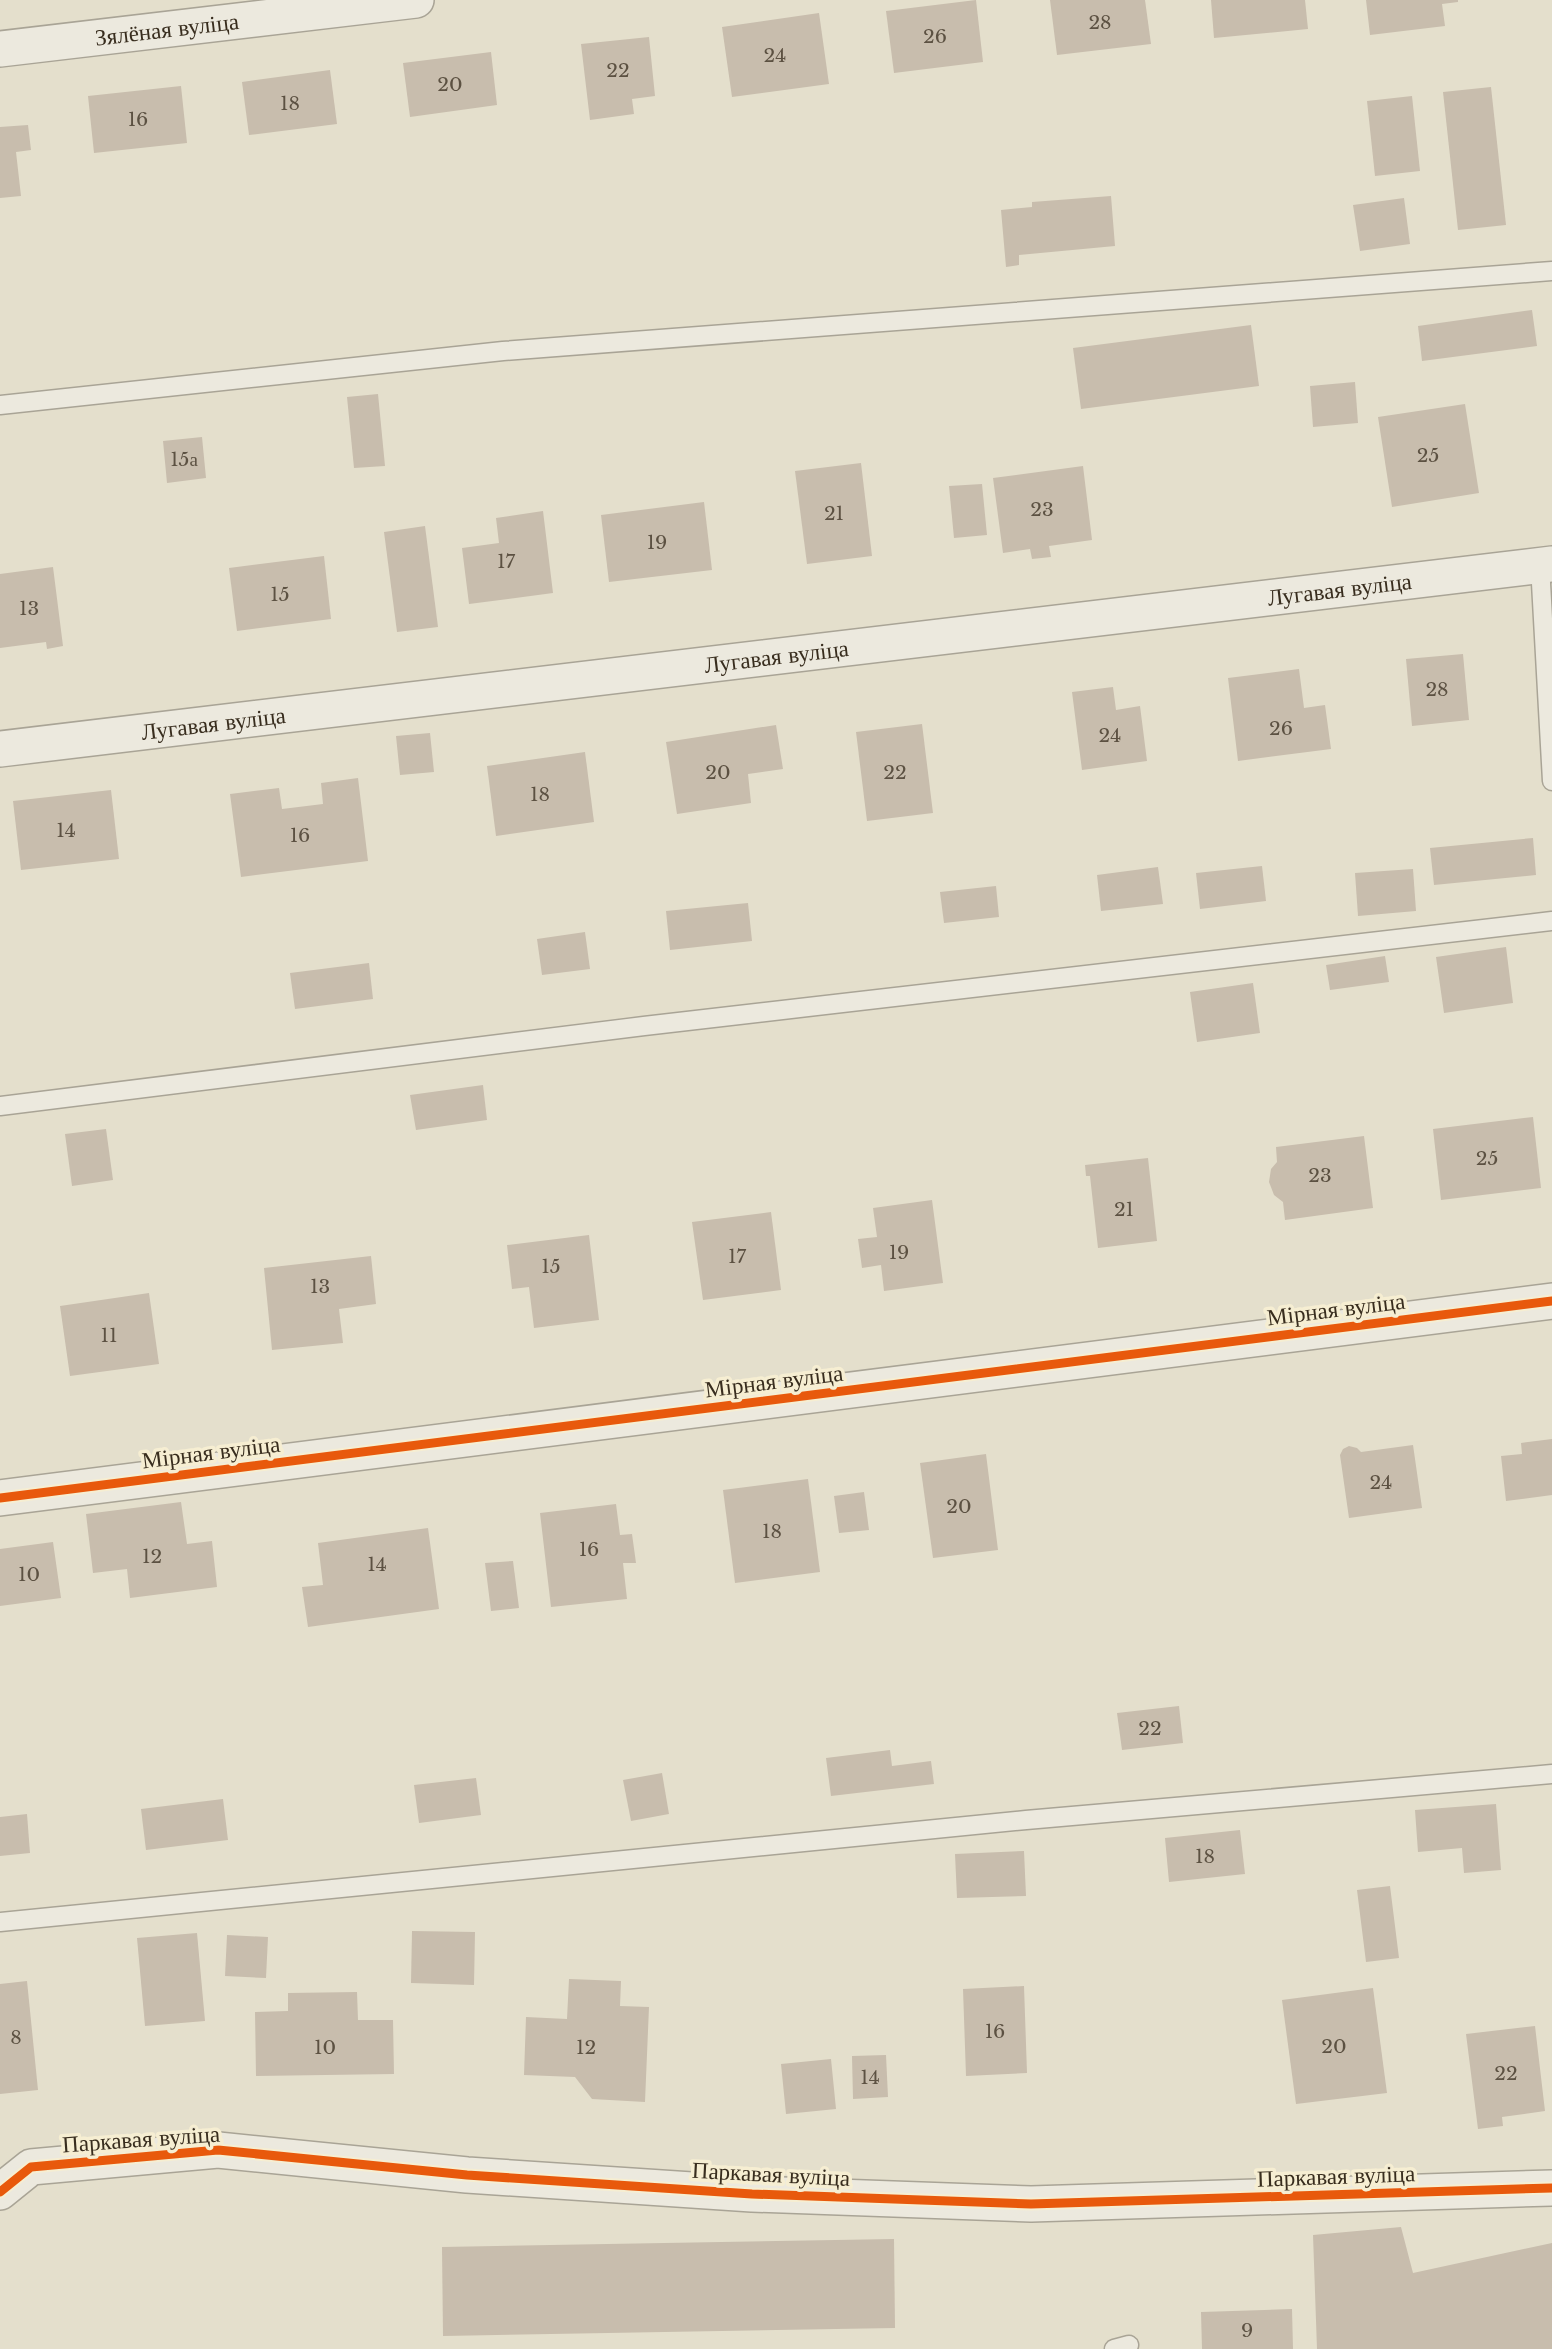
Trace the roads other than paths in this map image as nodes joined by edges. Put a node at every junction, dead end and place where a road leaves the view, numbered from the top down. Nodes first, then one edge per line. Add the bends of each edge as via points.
1 (416, 0) edge
2 (0, 49) edge
3 (1552, 271) edge
4 (0, 404) edge
5 (1546, 564) edge
6 (0, 749) edge
7 (1552, 781) edge
8 (1552, 921) edge
9 (0, 1106) edge
10 (1552, 1301) edge
11 (0, 1498) edge
12 (1552, 1774) edge
13 (0, 1922) edge
14 (1552, 2188) edge
15 (0, 2192) edge

1 - 2 street, Зялёная вуліца
3 - 4 lane via 503,352
5 - 6 street, Лугавая вуліца
5 - 7 lane
8 - 9 lane
10 - 11 street, Мірная вуліца
12 - 13 lane via 1026,1820
14 - 15 street, Паркавая вуліца via 1031,2204 752,2194 218,2150 31,2167

